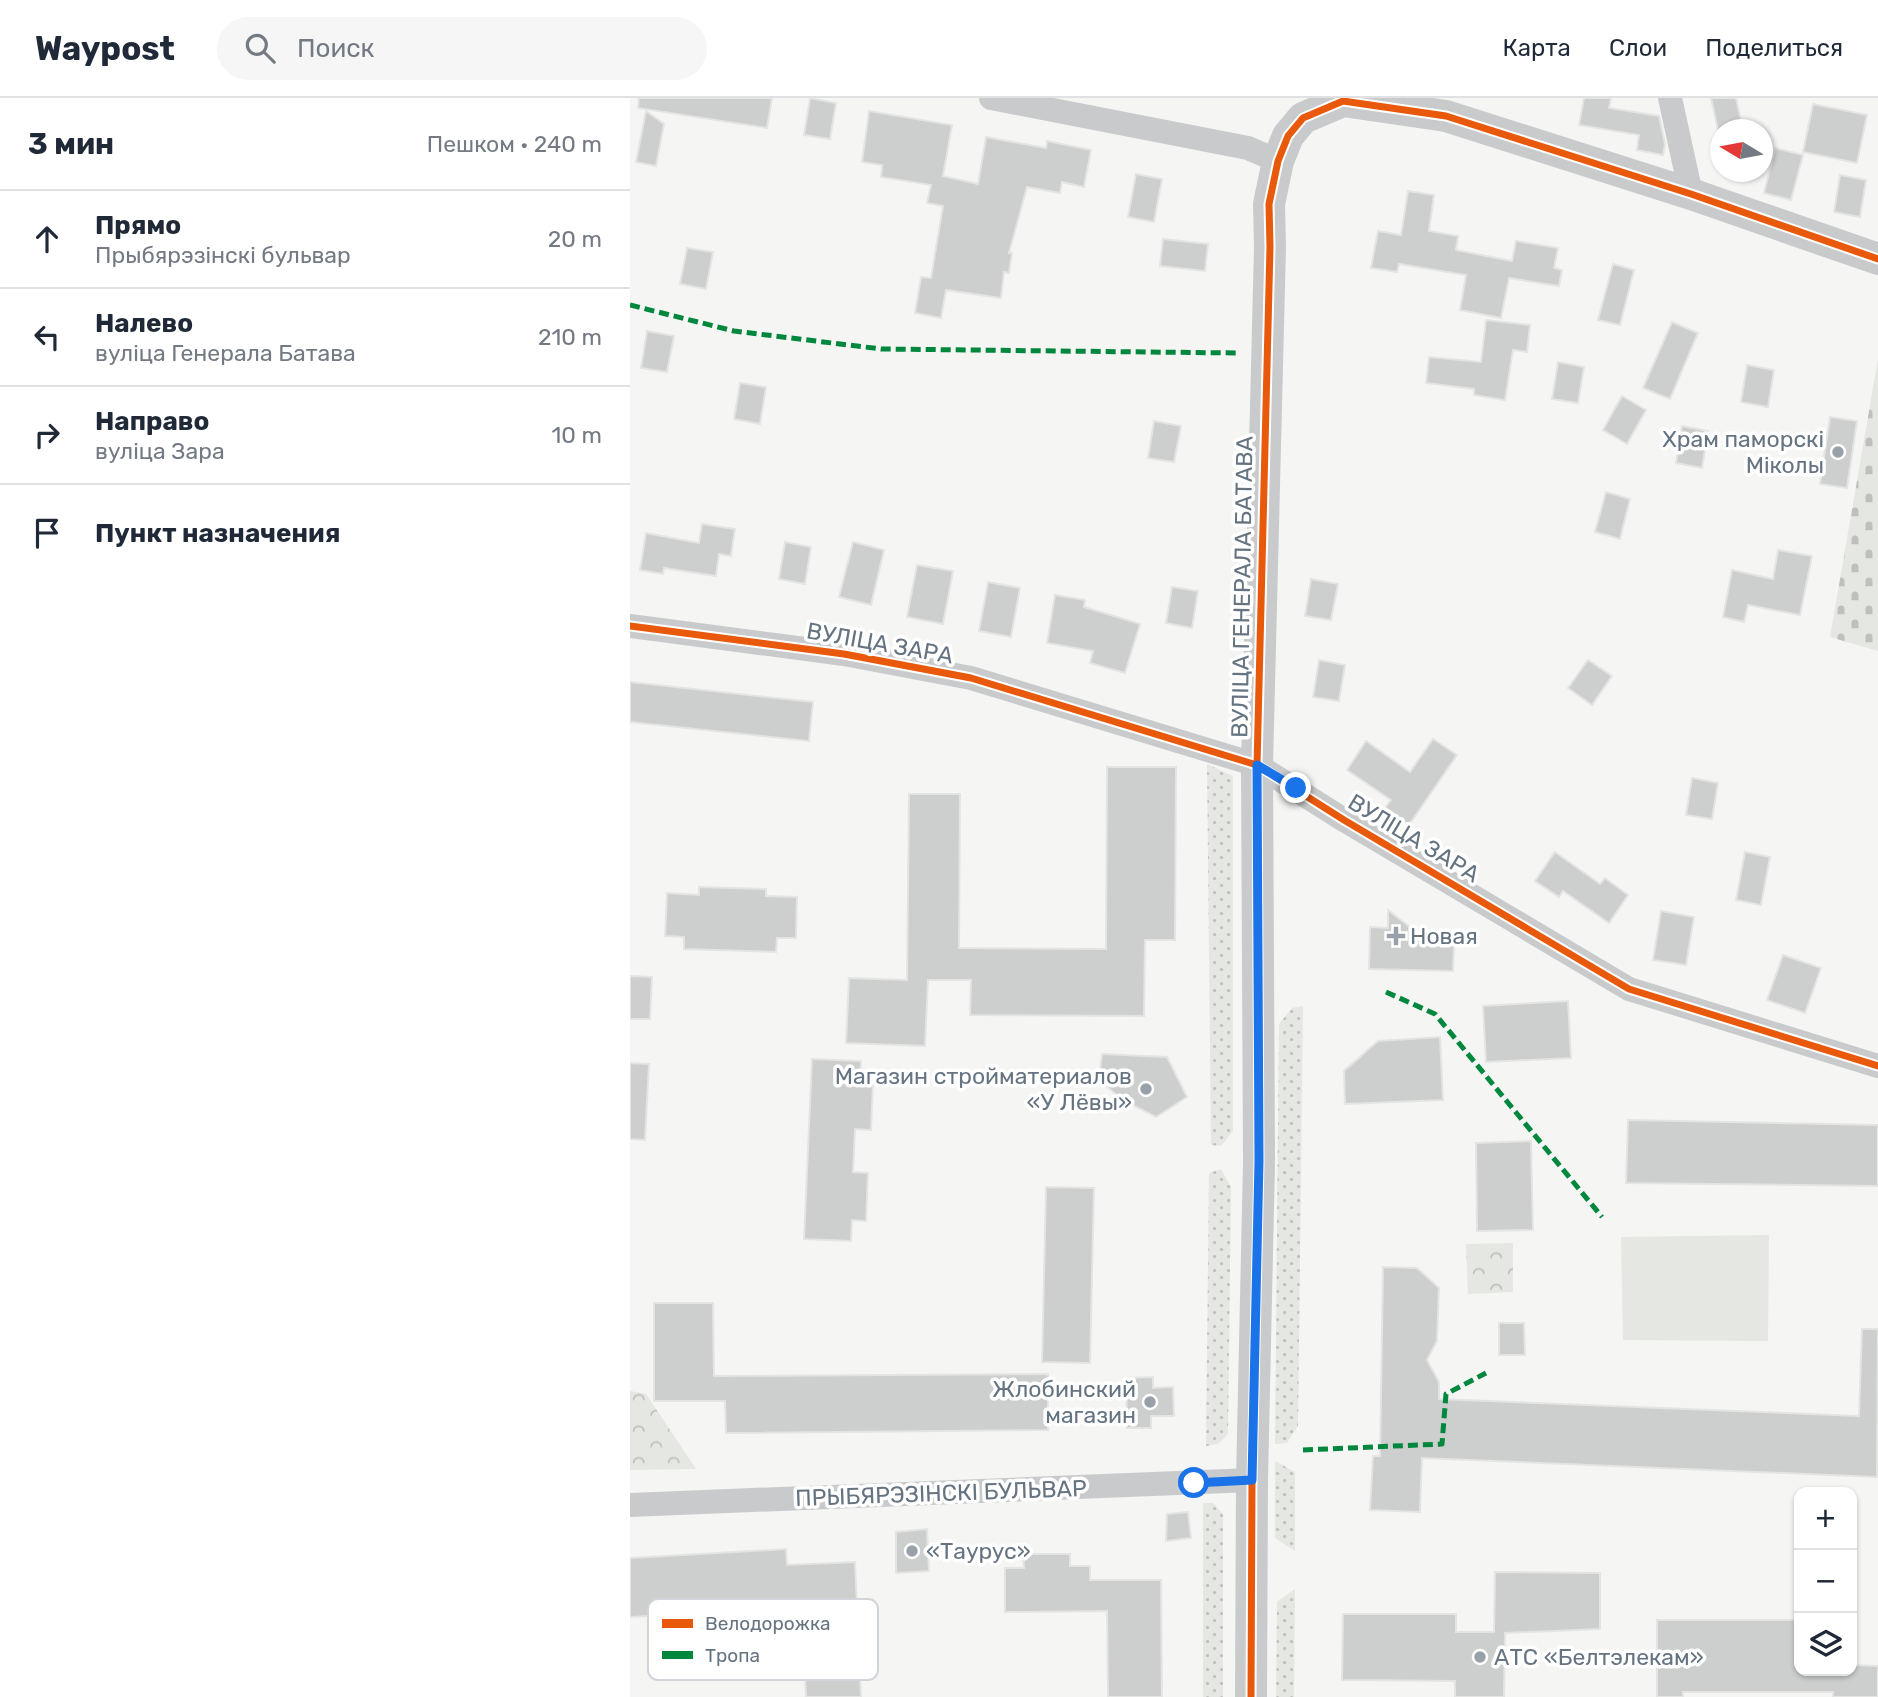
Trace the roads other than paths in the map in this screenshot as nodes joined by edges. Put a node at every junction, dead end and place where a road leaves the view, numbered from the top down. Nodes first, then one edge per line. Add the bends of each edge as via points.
1 (991, 98) edge
2 (1670, 98) edge
3 (1278, 161) junction
4 (1691, 194) junction
5 (1878, 259) edge
6 (630, 626) edge
7 (1257, 765) junction
8 (1878, 1066) edge
9 (1252, 1480) junction
10 (630, 1505) edge
11 (1251, 1697) edge

1 - 3 street via 1248,148
2 - 4 street
3 - 4 street, ВУЛІЦА ГЕНЕРАЛА БАТАВА via 1288,136 1303,118 1343,101 1446,116
3 - 7 street, ВУЛІЦА ГЕНЕРАЛА БАТАВА via 1269,204
4 - 5 street
6 - 7 street, ВУЛІЦА ЗАРА via 844,654 971,678
7 - 8 street, ВУЛІЦА ЗАРА via 1629,989
7 - 9 street, ВУЛІЦА ГЕНЕРАЛА БАТАВА via 1259,1161
9 - 10 street, ПРЫБЯРЭЗІНСКІ БУЛЬВАР
9 - 11 street, ВУЛІЦА ГЕНЕРАЛА БАТАВА

